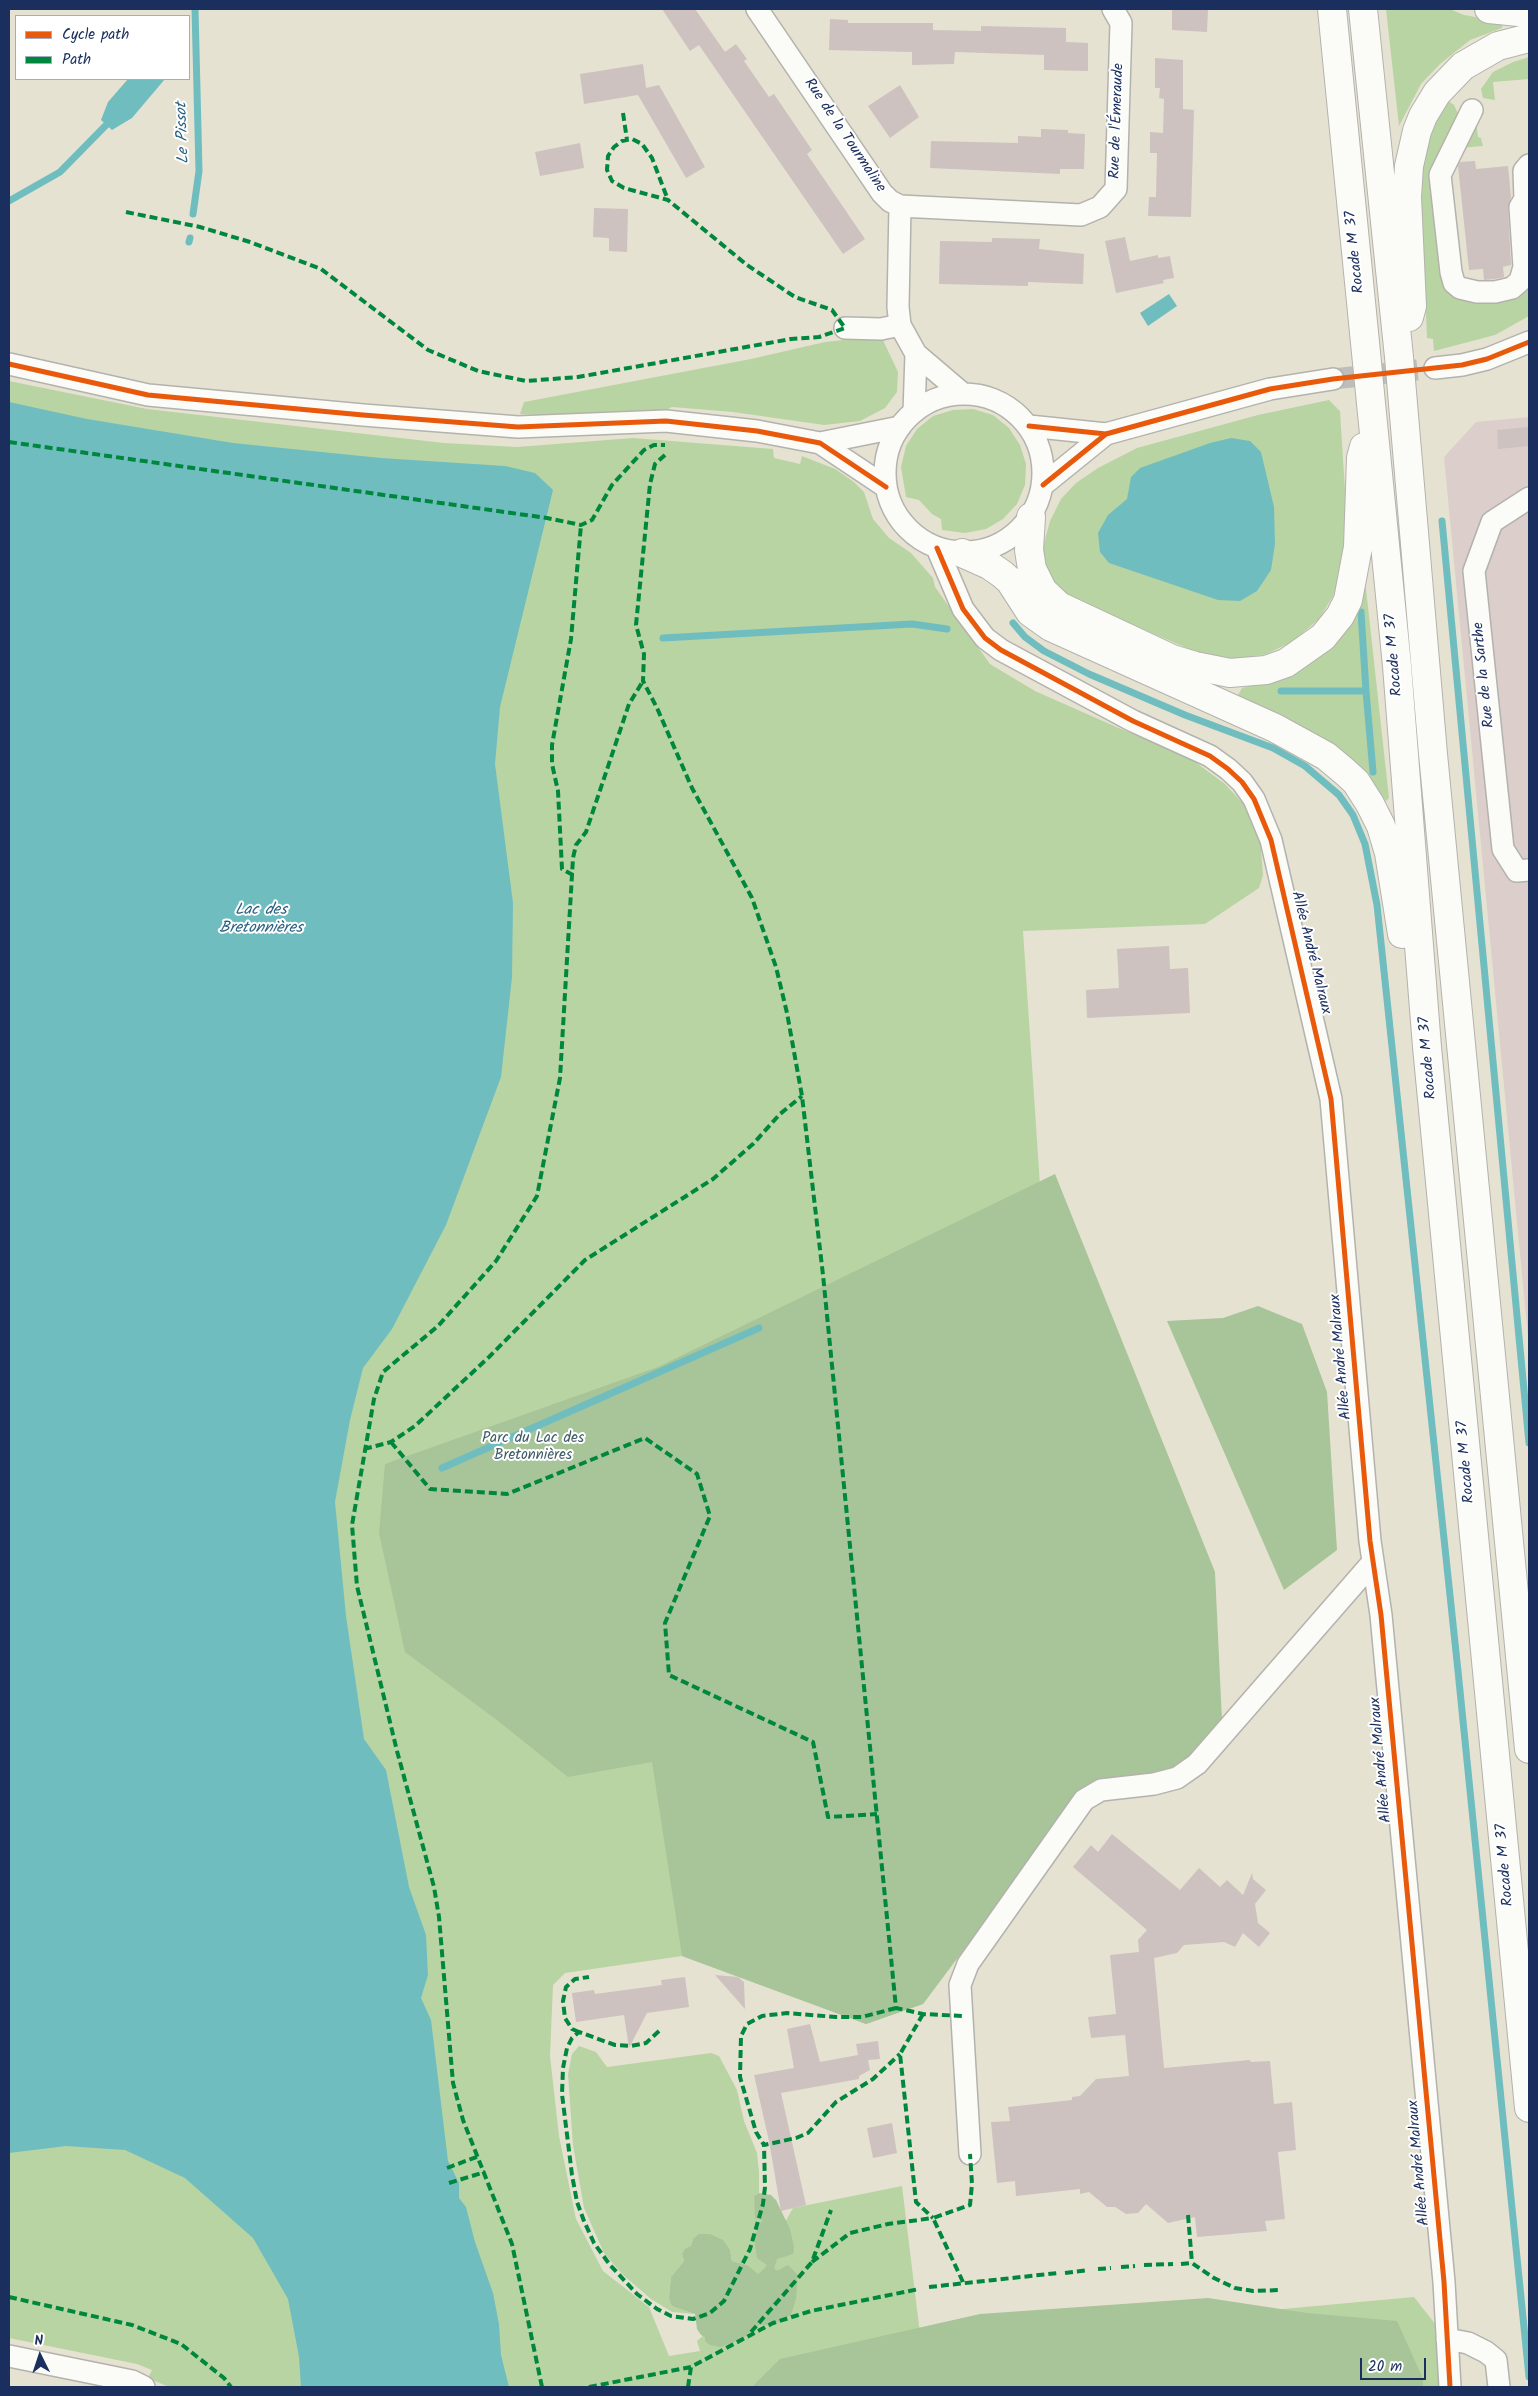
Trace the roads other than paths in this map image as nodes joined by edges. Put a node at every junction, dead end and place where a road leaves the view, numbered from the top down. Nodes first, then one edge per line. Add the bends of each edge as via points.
1 (757, 9) edge
2 (1113, 9) edge
3 (1332, 9) edge
4 (1364, 9) edge
5 (1489, 9) edge
6 (1529, 13) edge
7 (1529, 38) edge
8 (1472, 110) dead end
9 (1529, 165) edge
10 (900, 206) junction
11 (900, 325) junction
12 (845, 328) dead end
13 (1529, 342) edge
14 (916, 354) junction
15 (1399, 357) junction
16 (9, 364) edge
17 (1436, 368) tunnel mouth
18 (1333, 379) tunnel mouth
19 (962, 394) junction
20 (1373, 416) junction
21 (907, 419) junction
22 (1029, 426) junction
23 (1106, 434) junction
24 (820, 442) junction
25 (1043, 485) junction
26 (886, 487) junction
27 (1529, 498) edge
28 (1031, 518) junction
29 (950, 550) junction
30 (1523, 871) edge
31 (1427, 1046) junction
32 (1374, 1562) junction
33 (1529, 1749) edge
34 (1529, 2108) edge
35 (970, 2154) dead end
36 (1447, 2339) junction
37 (9, 2356) edge
38 (144, 2387) edge
39 (1450, 2387) edge
40 (1499, 2387) edge

1 - 10 street, Rue de la Tourmaline via 882,193
2 - 10 street, Rue de l'Émeraude via 1121,23 1116,189 1100,207 1081,215
3 - 20 highway, Rocade M 37
4 - 15 highway, Rocade M 37
5 - 6 highway
7 - 15 highway via 1498,46 1463,66 1436,93 1423,116 1409,166 1407,197 1412,306
8 - 9 street via 1440,175 1451,272 1454,283 1460,288 1495,292 1512,288 1520,281 1524,267 1520,207 1525,199 1524,171
10 - 11 street, Rue de la Tourmaline
11 - 12 street via 881,329
11 - 14 street, Rue de la Tourmaline
13 - 17 street via 1488,359
14 - 19 street, Rue de la Tourmaline
14 - 21 street
15 - 33 highway, Rocade M 37 via 1433,754
16 - 24 street via 148,395 518,428 666,421
18 - 23 street via 1270,389
19 - 21 street via 938,398
19 - 22 street via 988,397 1011,408
20 - 28 highway via 1361,458 1358,547 1348,600 1323,637 1286,663 1266,670 1230,672 1172,659 1059,606 1043,591 1032,569 1029,550
20 - 31 highway, Rocade M 37
21 - 24 street
21 - 26 street via 886,457
22 - 23 street
22 - 25 street via 1039,444 1044,464
23 - 25 street
24 - 26 street
25 - 28 street
26 - 29 street via 901,521 917,538
27 - 30 street, Rue de la Sarthe via 1492,522 1474,571 1503,849
28 - 29 street via 1012,537 989,549
29 - 31 highway via 989,565 1010,580 1030,612 1051,627 1305,743 1356,782 1377,819 1389,853 1405,953
29 - 32 street, Allée André Malraux via 967,616 985,638 1001,650 1133,721 1210,756 1242,782 1263,818 1271,840 1331,1099
31 - 34 highway, Rocade M 37
32 - 35 street via 1197,1764 1178,1778 1101,1790 1084,1800 968,1964 960,1985
32 - 36 street, Allée André Malraux
36 - 39 street, Allée André Malraux
36 - 40 street via 1468,2343 1496,2360
37 - 38 street via 132,2381

